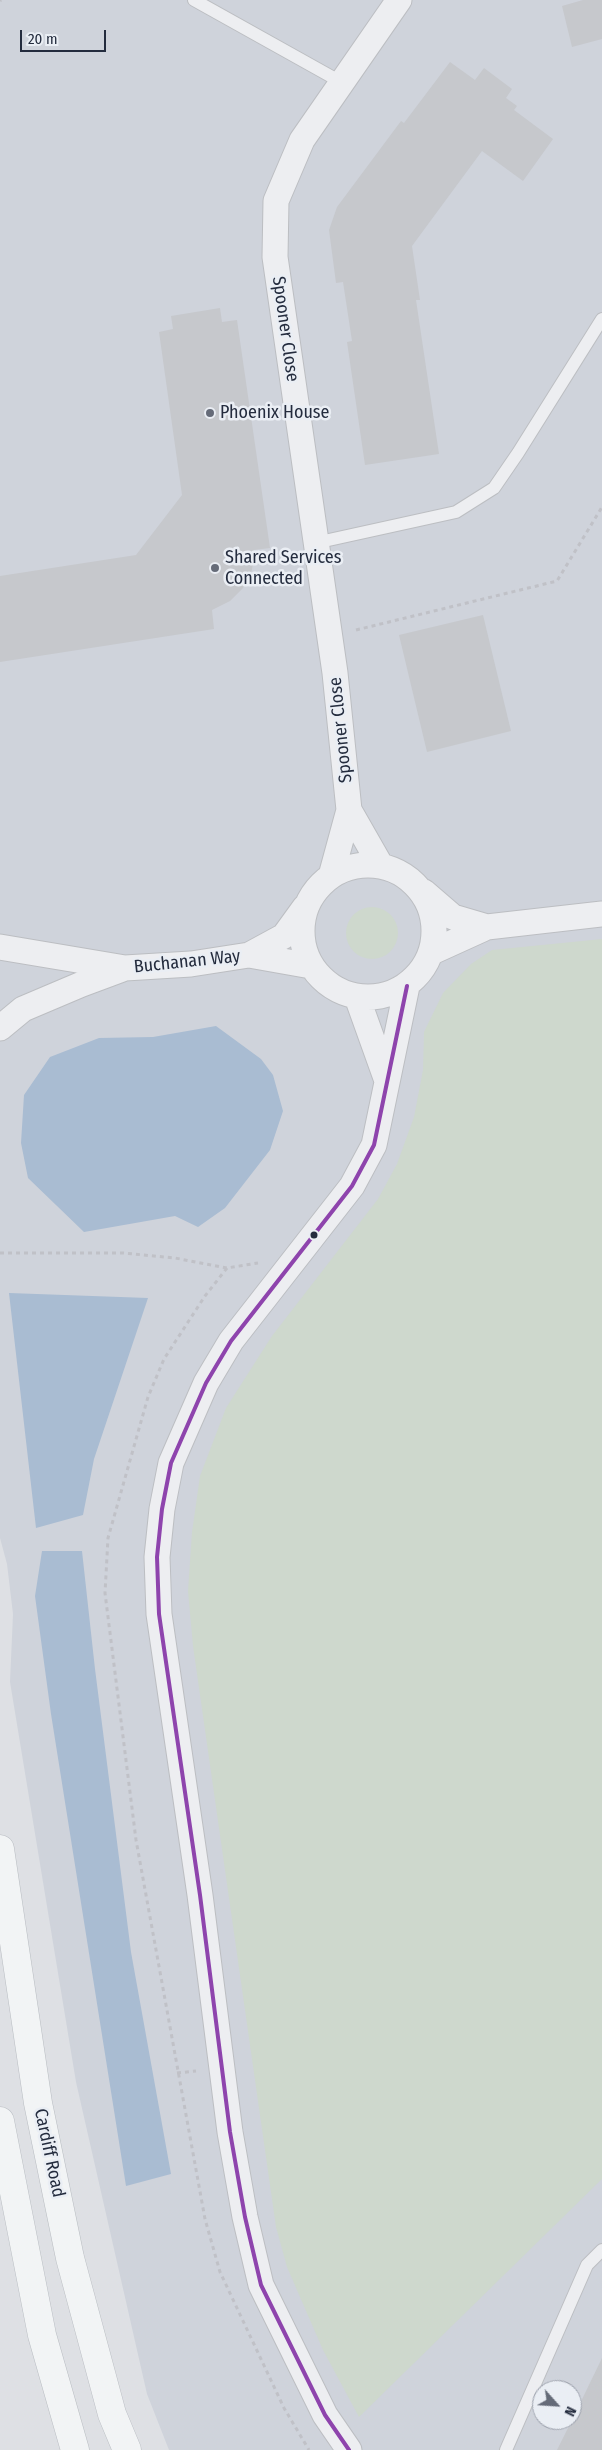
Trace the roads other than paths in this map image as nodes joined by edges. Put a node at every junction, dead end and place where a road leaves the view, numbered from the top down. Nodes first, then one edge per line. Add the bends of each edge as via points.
1 (194, 0) edge
2 (399, 0) edge
3 (340, 82) junction
4 (602, 318) edge
5 (315, 543) junction
6 (349, 810) junction
7 (381, 866) junction
8 (331, 876) junction
9 (418, 887) junction
10 (308, 904) junction
11 (602, 914) edge
12 (487, 927) junction
13 (0, 947) edge
14 (432, 952) junction
15 (249, 955) junction
16 (311, 966) junction
17 (125, 968) junction
18 (407, 986) junction
19 (357, 997) junction
20 (0, 1028) edge
21 (388, 1083) junction
22 (0, 1849) edge
23 (0, 2121) edge
24 (602, 2250) edge
25 (75, 2450) edge
26 (127, 2450) edge
27 (349, 2450) edge
28 (506, 2450) edge

1 - 3 lane
2 - 3 street, Spooner Close
3 - 5 street, Spooner Close via 302,140 276,202 274,257
4 - 5 lane via 494,488 456,512
5 - 6 street, Spooner Close
6 - 7 street, Spooner Close
6 - 8 street, Spooner Close
7 - 8 street, Buchanan Way via 355,866
7 - 9 street, Buchanan Way via 402,873
8 - 10 street, Buchanan Way via 317,888
9 - 12 street, Buchanan Way via 453,917
9 - 14 street, Buchanan Way via 430,906 435,929
10 - 15 street, Buchanan Way via 284,936
10 - 16 street, Buchanan Way via 302,932 303,946
11 - 12 street, Buchanan Way
12 - 14 street, Buchanan Way
13 - 17 street, Buchanan Way
14 - 18 street, Buchanan Way via 422,971
15 - 16 street, Buchanan Way
15 - 17 street, Buchanan Way via 191,964
16 - 19 street, Buchanan Way via 323,981
17 - 20 street, Buchanan Way via 23,1009
18 - 19 street, Buchanan Way via 383,996
18 - 21 street via 396,1029
19 - 21 street
21 - 27 street via 374,1145 352,1186 231,1340 190,1417 171,1463 157,1557 161,1630 230,2132 245,2217 260,2285 325,2415
22 - 26 main road, Cardiff Road via 38,2103 70,2258 112,2414
23 - 25 main road via 42,2335
24 - 28 lane via 587,2265

